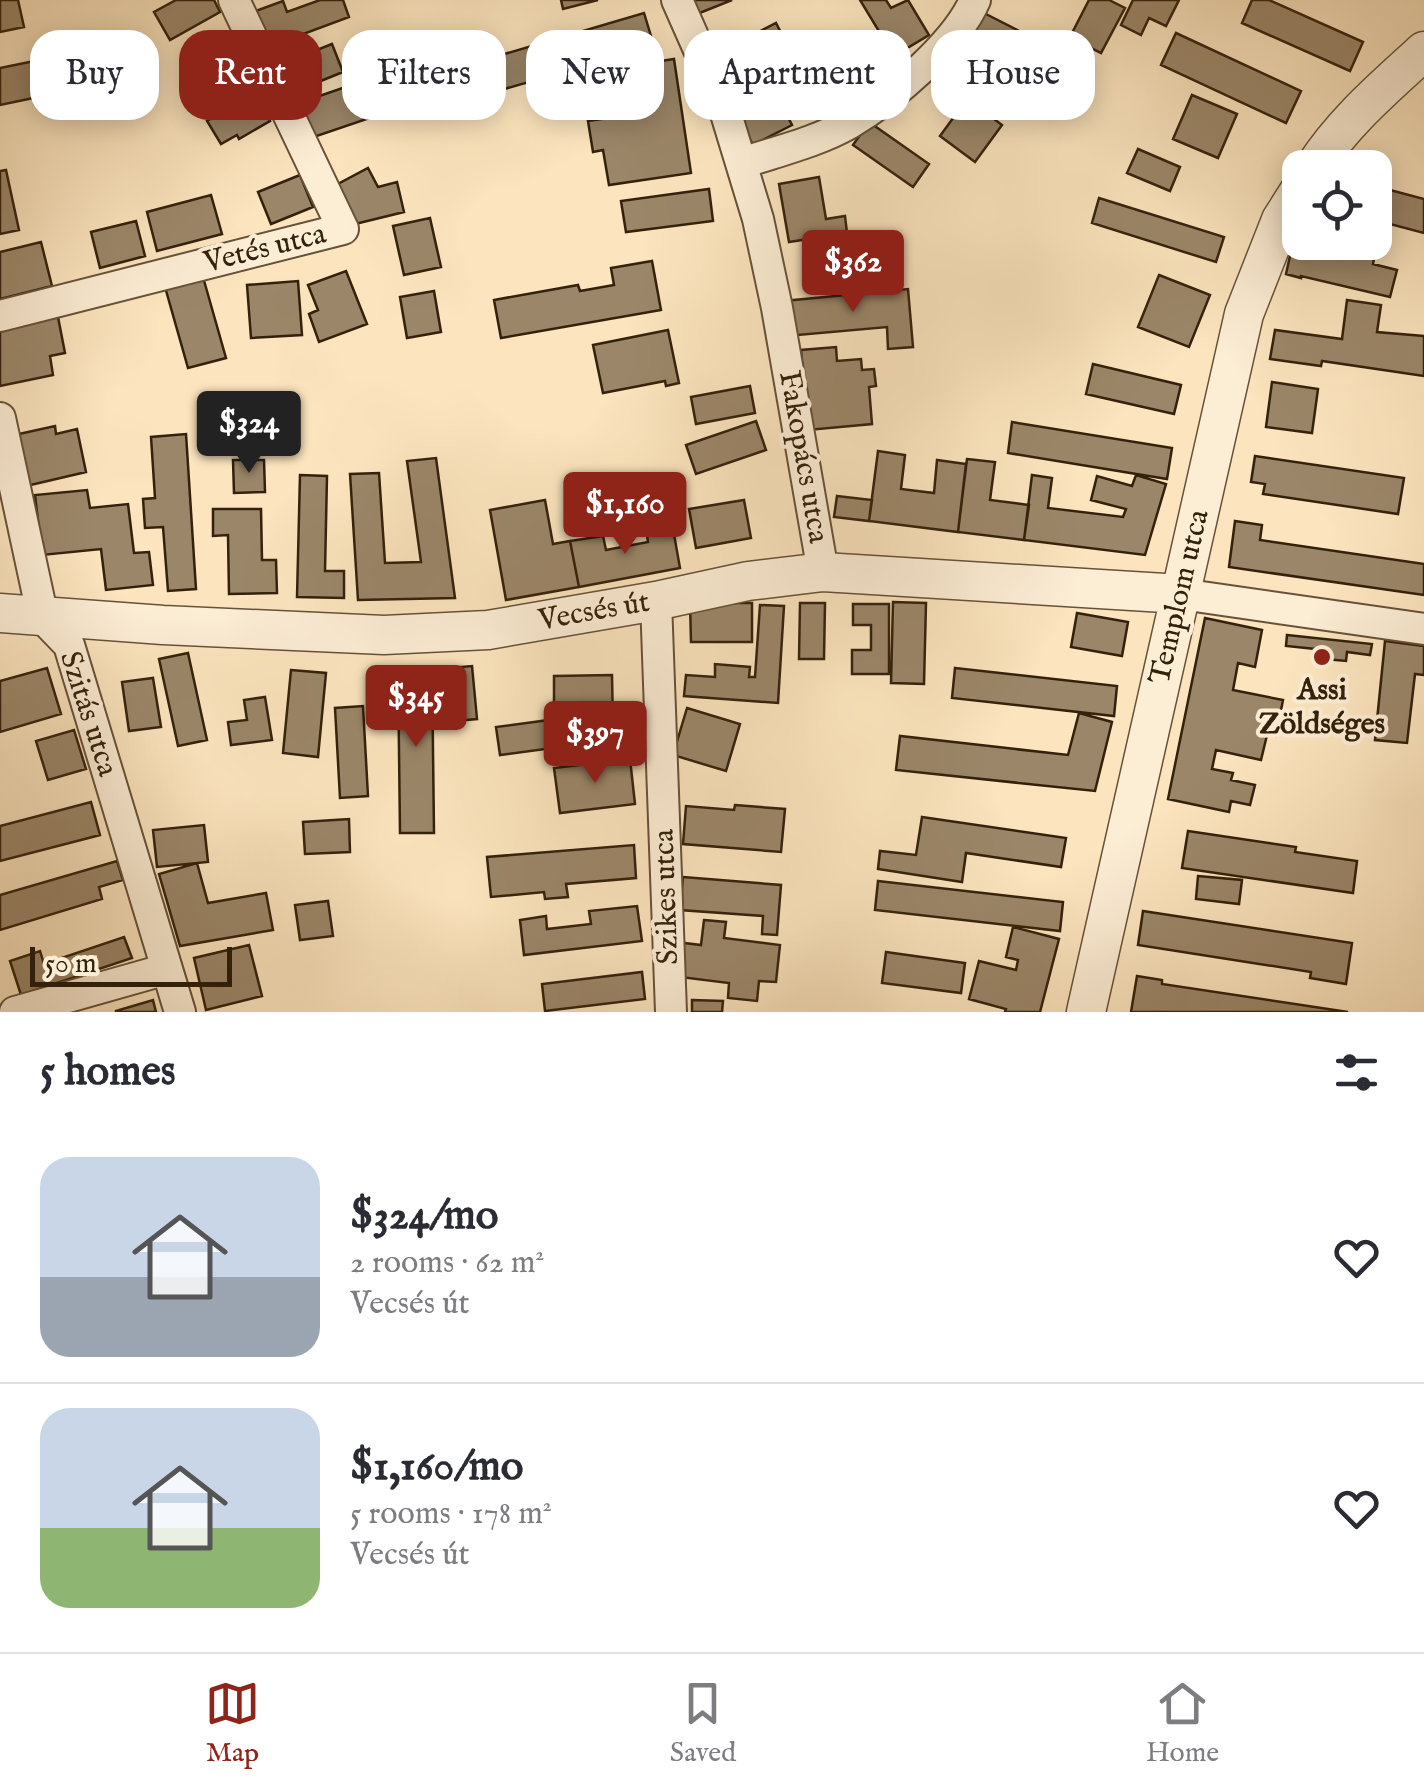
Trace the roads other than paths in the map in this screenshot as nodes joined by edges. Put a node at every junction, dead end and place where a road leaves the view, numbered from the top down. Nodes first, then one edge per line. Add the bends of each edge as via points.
1 (234, 0) edge
2 (677, 0) edge
3 (976, 0) edge
4 (1424, 52) edge
5 (1325, 150) edge
6 (742, 163) junction
7 (1282, 220) edge
8 (0, 316) edge
9 (0, 418) edge
10 (824, 572) junction
11 (1181, 594) junction
12 (656, 601) junction
13 (0, 613) edge
14 (43, 618) junction
15 (1424, 629) edge
16 (167, 969) junction
17 (14, 1012) edge
18 (180, 1012) edge
19 (671, 1012) edge
20 (1086, 1012) edge

1 - 8 street, Vetés utca via 343,229
2 - 6 street, Fakopács utca
3 - 6 street via 944,47 851,122
4 - 5 street
6 - 10 street, Fakopács utca via 777,308
7 - 11 street, Templom utca via 1244,314
9 - 14 street, Szitás utca
10 - 11 street, Vecsés út
10 - 12 street, Vecsés út
11 - 15 street, Vecsés út
11 - 20 street, Templom utca
12 - 14 street, Vecsés út via 488,630 384,635
12 - 19 street, Szikes utca
13 - 14 street, Vecsés út
14 - 16 street, Szitás utca via 69,645
16 - 17 street
16 - 18 street, Szitás utca

